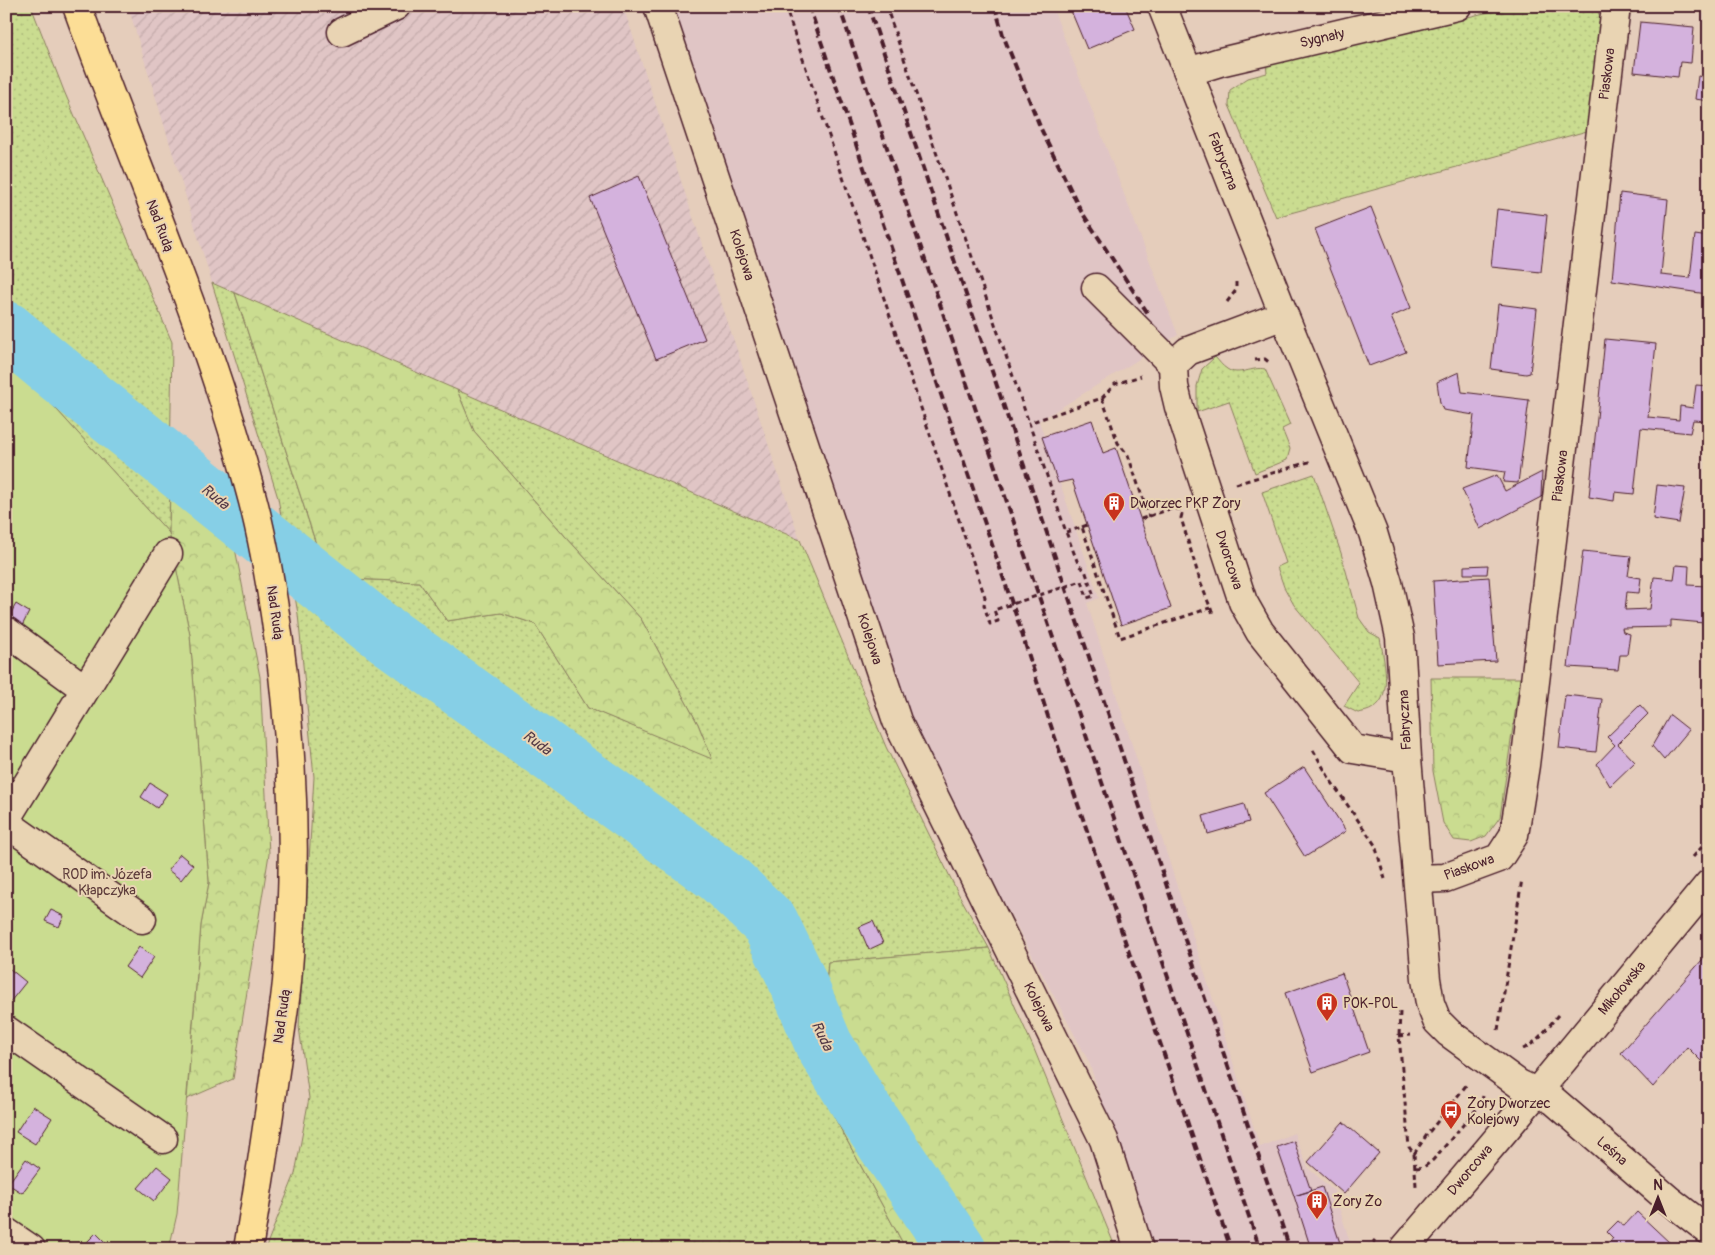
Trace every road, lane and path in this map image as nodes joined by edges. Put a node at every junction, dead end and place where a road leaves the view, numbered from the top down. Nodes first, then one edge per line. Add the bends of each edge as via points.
1 (77, 6) edge
2 (396, 6) edge
3 (658, 6) edge
4 (785, 6) edge
5 (886, 6) edge
6 (1162, 6) edge
7 (1458, 6) edge
8 (1616, 6) edge
9 (1359, 18) edge
10 (342, 32) dead end
11 (1188, 72) junction
12 (1235, 275) dead end
13 (1096, 288) dead end
14 (1284, 315) junction
15 (1224, 336) junction
16 (1253, 360) dead end
17 (1271, 364) dead end
18 (1173, 365) junction
19 (1102, 398) junction
20 (1028, 423) junction
21 (1315, 460) dead end
22 (1207, 493) junction
23 (1183, 509) junction
24 (1148, 517) junction
25 (1141, 519) dead end
26 (1087, 525) dead end
27 (1082, 527) junction
28 (1066, 532) junction
29 (168, 554) dead end
30 (1210, 608) junction
31 (1214, 616) dead end
32 (6, 631) edge
33 (85, 689) junction
34 (1312, 749) dead end
35 (1407, 758) junction
36 (6, 819) edge
37 (6, 823) edge
38 (1709, 839) edge
39 (1687, 864) dead end
40 (1418, 879) junction
41 (1386, 881) dead end
42 (1709, 884) edge
43 (142, 919) dead end
44 (1400, 1005) dead end
45 (1559, 1014) dead end
46 (6, 1030) edge
47 (1523, 1049) dead end
48 (1471, 1080) dead end
49 (1481, 1089) dead end
50 (1537, 1092) junction
51 (163, 1139) dead end
52 (1416, 1168) dead end
53 (1709, 1231) edge
54 (6, 1232) edge
55 (31, 1249) edge
56 (248, 1249) edge
57 (1139, 1249) edge
58 (1404, 1249) edge

1 - 56 main road, Nad Rudą via 201,332 251,493 272,591 289,731 293,861 287,984
2 - 10 street
3 - 57 street, Kolejowa via 897,721 1104,1140
4 - 28 path via 986,597 984,605 990,624 998,621 994,610 1082,581 1087,598 1094,596
5 - 20 path
6 - 11 street, Fabryczna
7 - 9 street, Sygnały
8 - 40 street, Piaskowa via 1514,835 1499,858 1445,878
9 - 11 street, Sygnały
11 - 14 street, Fabryczna
12 - 15 path via 1236,290 1217,313
13 - 18 street
14 - 15 street
14 - 35 street, Fabryczna via 1373,533 1388,583 1399,628
15 - 18 street via 1188,350
16 - 17 path via 1265,359
18 - 19 path via 1115,384
18 - 22 street, Dworcowa via 1174,386
19 - 20 path
19 - 24 path via 1118,443 1128,455
20 - 28 path
21 - 22 path
22 - 23 path via 1188,499
22 - 35 street, Dworcowa via 1243,602 1260,632 1353,749
23 - 24 path via 1170,509
23 - 30 path via 1181,518
24 - 25 path
26 - 27 path
27 - 28 path
27 - 30 path via 1120,638
29 - 33 street
30 - 31 path
32 - 33 street
33 - 36 street
34 - 41 path via 1375,845
35 - 40 street, Fabryczna
37 - 43 street
38 - 39 path
40 - 50 street, Fabryczna via 1426,979 1430,1003 1438,1021 1449,1033 1519,1084
42 - 50 street, Mikołowska
44 - 48 path via 1399,1036 1409,1146 1414,1154
45 - 47 path via 1540,1037
46 - 51 street
49 - 52 path via 1484,1094 1481,1104 1433,1160 1424,1167
50 - 53 street, Leśna via 1553,1100
50 - 58 street, Dworcowa
54 - 55 street

